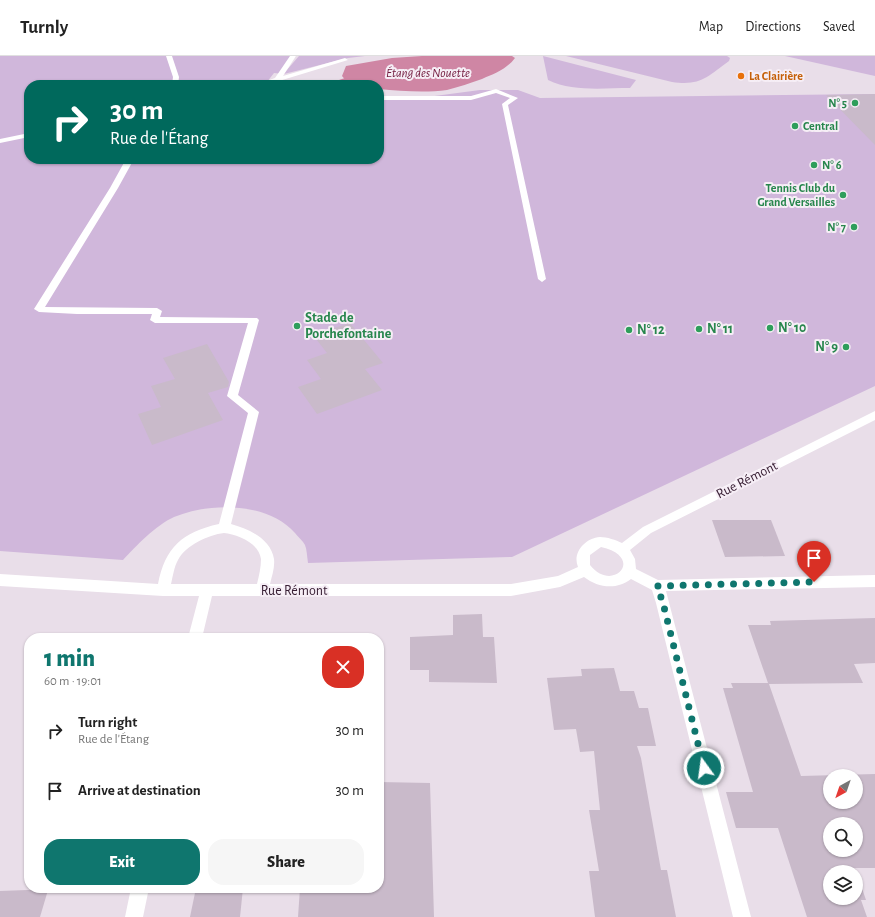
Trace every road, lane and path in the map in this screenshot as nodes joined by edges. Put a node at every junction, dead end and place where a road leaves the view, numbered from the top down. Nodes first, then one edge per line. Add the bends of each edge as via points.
1 (169, 56) edge
2 (293, 56) edge
3 (345, 60) dead end
4 (175, 80) edge
5 (277, 80) joint
6 (384, 98) edge
7 (24, 136) edge
8 (0, 141) edge
9 (127, 164) edge
10 (542, 279) dead end
11 (875, 415) edge
12 (224, 528) junction
13 (622, 549) junction
14 (586, 570) junction
15 (630, 572) junction
16 (0, 580) edge
17 (875, 581) edge
18 (657, 586) junction
19 (163, 590) junction
20 (207, 590) junction
21 (262, 591) junction
22 (196, 633) edge
23 (139, 893) edge
24 (134, 917) edge
25 (742, 917) edge

1 - 4 street via 176,71
2 - 5 street
3 - 5 street
6 - 10 street via 471,98 496,91 515,98 505,104
7 - 8 street
9 - 12 street via 39,309 157,311 155,320 254,320 232,396 254,412
11 - 13 street, Rue Rémont via 647,530
12 - 19 street via 191,540 177,551 172,558
12 - 21 street via 246,534 259,543 267,557
13 - 14 street via 601,542 588,547 582,555
13 - 15 street via 630,558
14 - 15 street via 607,582 619,580
14 - 21 street, Rue Rémont via 560,581 511,590
15 - 18 street
16 - 19 street, Rue Rémont
17 - 18 street
18 - 25 street
19 - 20 street, Rue Rémont
20 - 21 street, Rue Rémont
20 - 22 street
23 - 24 street

